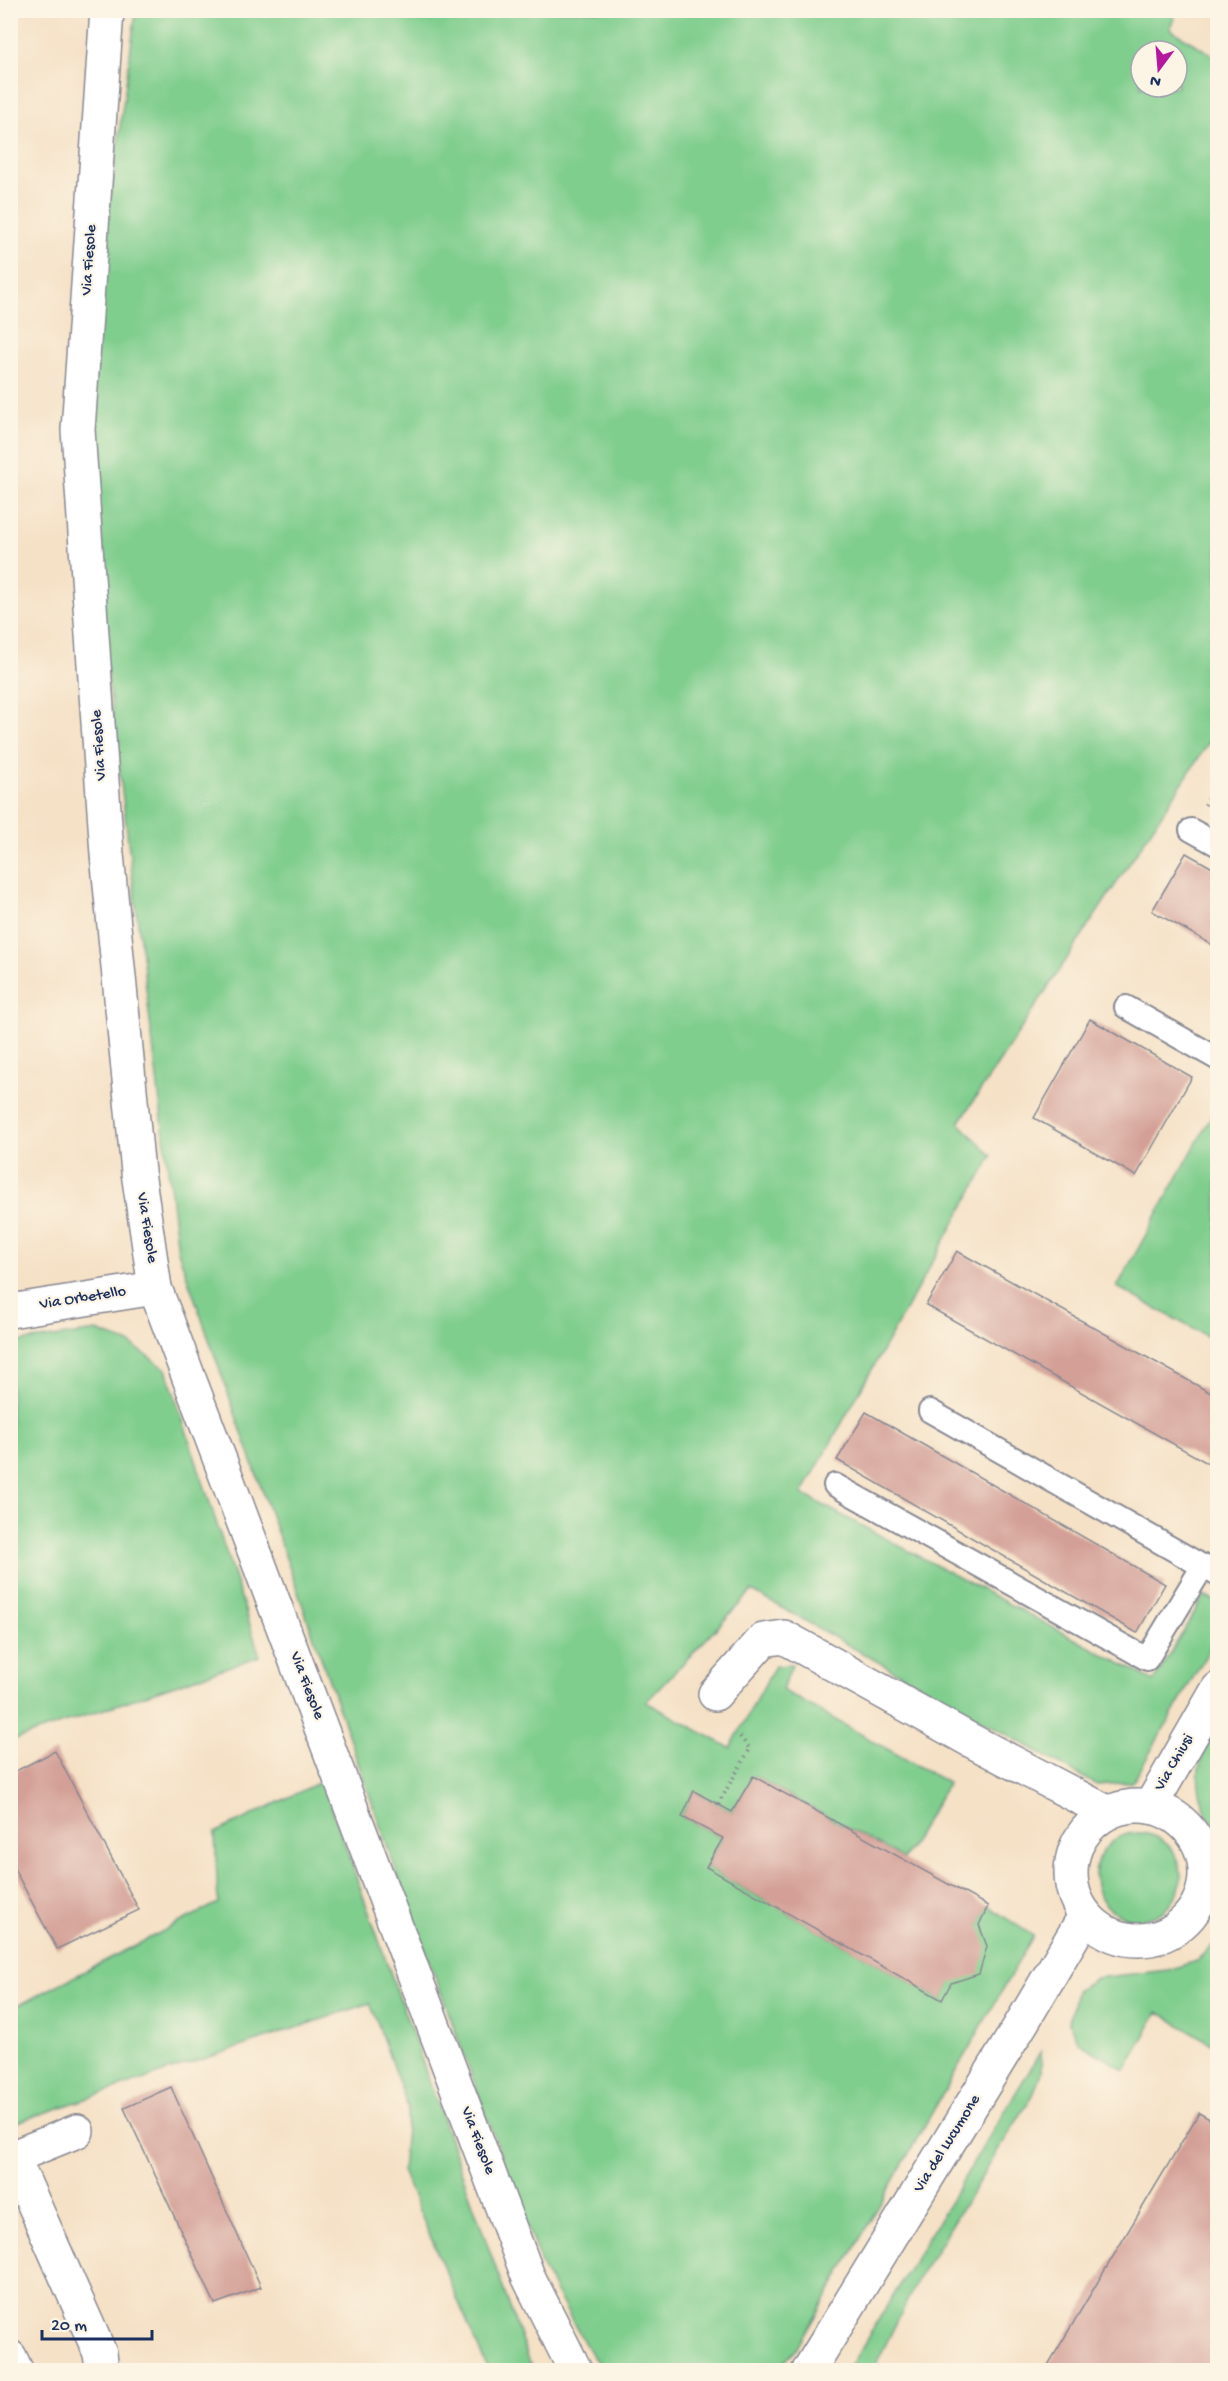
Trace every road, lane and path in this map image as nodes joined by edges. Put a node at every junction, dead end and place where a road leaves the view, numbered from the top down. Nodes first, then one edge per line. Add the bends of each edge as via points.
1 (107, 10) edge
2 (1191, 830) dead end
3 (1218, 845) edge
4 (1126, 1008) dead end
5 (1218, 1059) edge
6 (155, 1288) junction
7 (10, 1311) edge
8 (930, 1411) dead end
9 (835, 1485) dead end
10 (1210, 1571) edge
11 (1218, 1689) edge
12 (715, 1694) dead end
13 (738, 1734) dead end
14 (718, 1804) dead end
15 (1150, 1807) junction
16 (1107, 1812) junction
17 (1194, 1836) junction
18 (1218, 1860) edge
19 (1206, 1910) edge
20 (1085, 1916) junction
21 (77, 2131) dead end
22 (10, 2357) edge
23 (16, 2370) edge
24 (102, 2370) edge
25 (575, 2370) edge
26 (808, 2370) edge

1 - 6 street, Via Fiesole via 78,430 107,854 138,1172
2 - 3 lane
4 - 5 lane
6 - 7 street, Via Orbetello
6 - 25 street, Via Fiesole via 528,2277
8 - 10 lane
9 - 10 lane via 1148,1659
11 - 15 street, Via Chiusi
12 - 16 street via 763,1640 784,1637
13 - 14 path via 750,1749
15 - 16 street via 1128,1806
15 - 17 street via 1168,1812
16 - 20 street via 1078,1840 1071,1859 1070,1879
17 - 18 street
17 - 19 street via 1203,1854
19 - 20 street via 1163,1936 1142,1941 1101,1930
20 - 26 street, Via del Lucumone
21 - 24 street via 13,2157 100,2353
22 - 23 street

